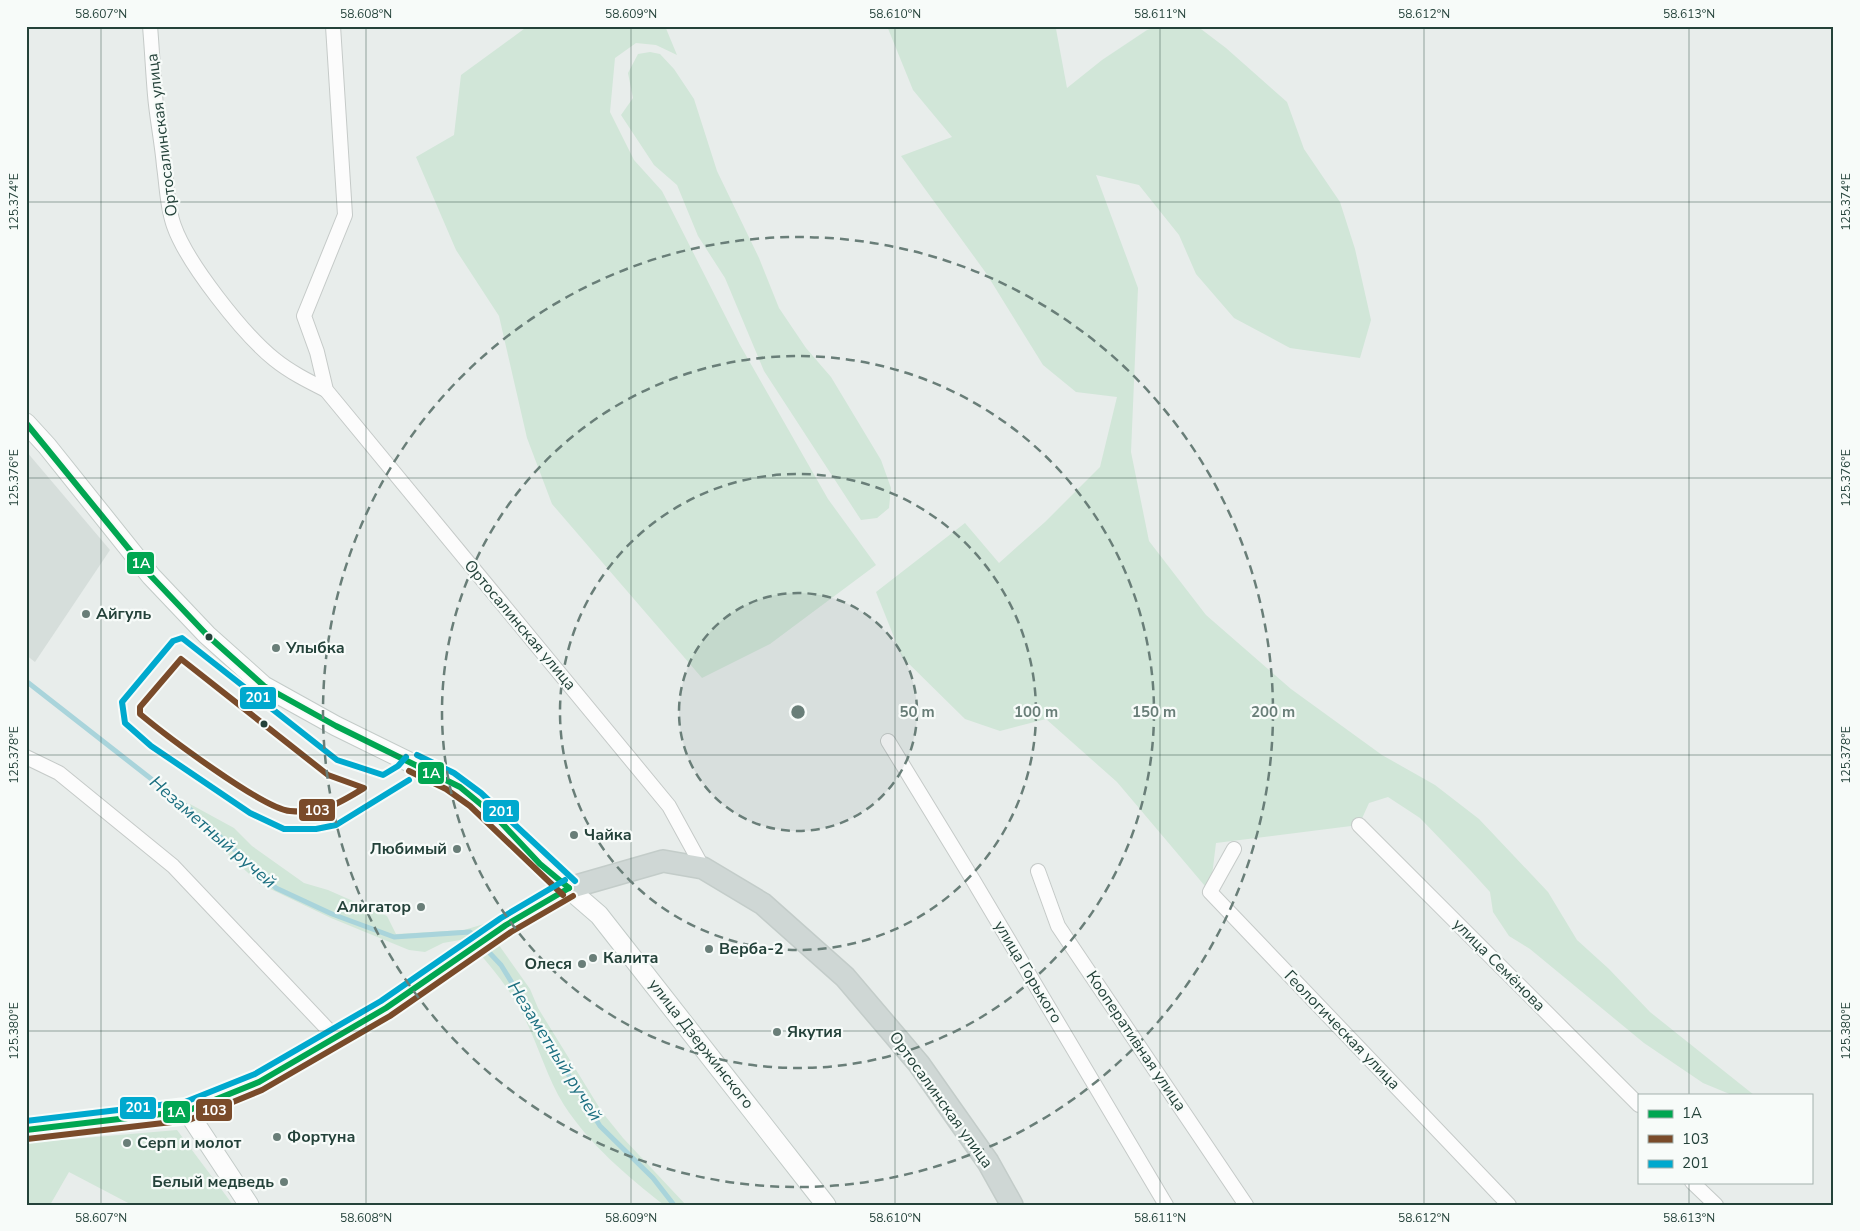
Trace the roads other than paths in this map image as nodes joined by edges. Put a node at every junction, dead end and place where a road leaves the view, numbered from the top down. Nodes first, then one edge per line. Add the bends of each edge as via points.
1 (150, 26) edge
2 (333, 26) edge
3 (326, 390) junction
4 (26, 424) edge
5 (888, 741) dead end
6 (26, 757) edge
7 (1359, 824) dead end
8 (1234, 848) dead end
9 (703, 868) junction
10 (1038, 871) dead end
11 (569, 888) junction
12 (335, 1037) junction
13 (1638, 1104) edge
14 (187, 1111) junction
15 (26, 1130) edge
16 (1694, 1184) edge
17 (249, 1205) edge
18 (826, 1205) edge
19 (1012, 1205) edge
20 (1166, 1205) edge
21 (1246, 1205) edge
22 (1509, 1205) edge
23 (1716, 1205) edge

1 - 3 street, Ортосалинская улица via 154,95 167,196 181,246 196,269 267,352 298,376
2 - 3 street, Ортосалинская улица via 345,215 304,316
3 - 9 street, Ортосалинская улица via 669,806
4 - 11 street, улица Дзержинского via 151,576 207,635 264,686 336,726 460,787 495,816 540,864
5 - 20 street, улица Горького
6 - 12 street via 58,773 173,866
7 - 13 street, улица Семёнова
8 - 22 street, Геологическая улица via 1210,892
9 - 11 main road, Ортосалинская улица via 663,861
9 - 19 main road, Ортосалинская улица via 763,904 845,977 919,1064 988,1162
10 - 21 street, Кооперативная улица via 1058,926
11 - 12 main road, Ортосалинская улица via 506,925 386,1008
11 - 18 street, улица Дзержинского via 599,914
12 - 14 main road, Ортосалинская улица via 259,1082
14 - 15 main road, Ортосалинская улица
14 - 17 street
16 - 23 street

